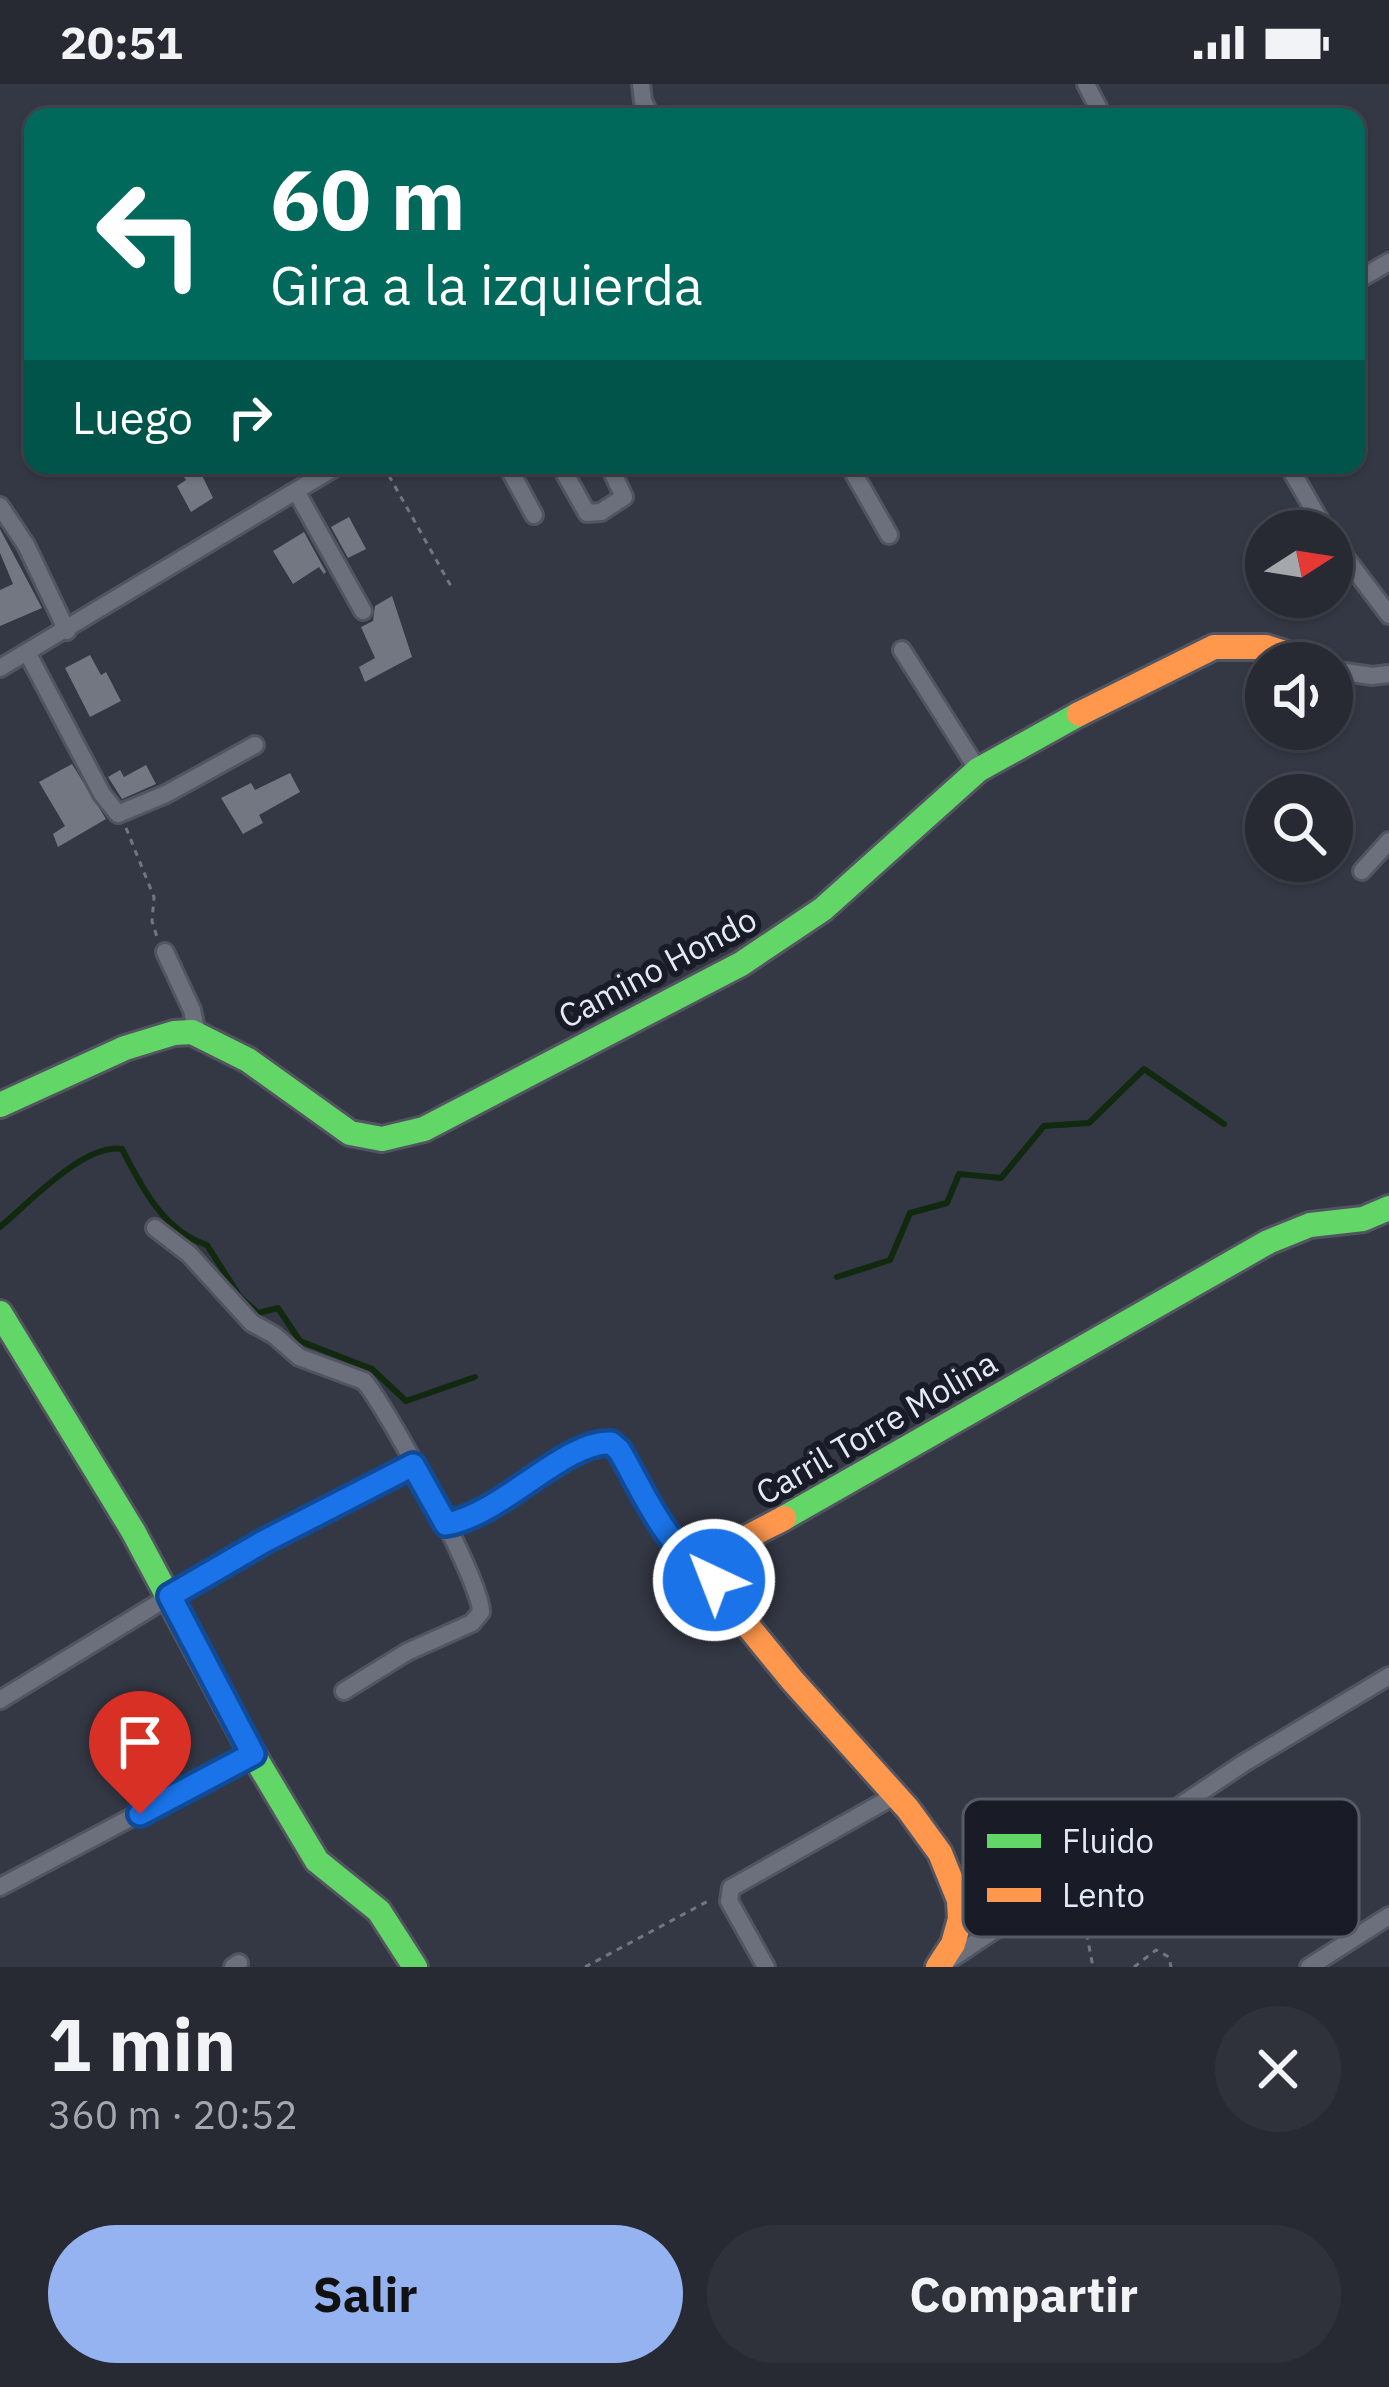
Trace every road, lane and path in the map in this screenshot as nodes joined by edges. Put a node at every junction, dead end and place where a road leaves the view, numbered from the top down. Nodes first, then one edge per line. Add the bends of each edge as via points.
1 (323, 474) edge
2 (388, 474) edge
3 (512, 474) edge
4 (565, 474) edge
5 (613, 474) edge
6 (854, 474) edge
7 (1293, 474) edge
8 (296, 491) junction
9 (0, 506) edge
10 (1314, 510) edge
11 (534, 515) dead end
12 (889, 535) dead end
13 (1353, 568) edge
14 (452, 588) dead end
15 (363, 611) dead end
16 (1389, 615) edge
17 (67, 631) junction
18 (1245, 643) edge
19 (902, 650) dead end
20 (28, 654) junction
21 (0, 668) edge
22 (1353, 673) edge
23 (1389, 674) edge
24 (255, 745) dead end
25 (978, 770) junction
26 (122, 814) junction
27 (1389, 841) edge
28 (1362, 871) dead end
29 (165, 952) joint
30 (197, 1033) junction
31 (0, 1105) edge
32 (1389, 1208) edge
33 (155, 1228) dead end
34 (0, 1312) edge
35 (413, 1465) junction
36 (446, 1524) junction
37 (263, 1542) joint
38 (713, 1570) junction
39 (170, 1596) junction
40 (1389, 1676) edge
41 (344, 1691) dead end
42 (0, 1700) edge
43 (253, 1754) junction
44 (894, 1796) junction
45 (1190, 1799) edge
46 (0, 1887) edge
47 (728, 1894) junction
48 (1389, 1916) edge
49 (960, 1921) junction
50 (1359, 1935) edge
51 (987, 1937) edge
52 (1087, 1937) edge
53 (1356, 1937) edge
54 (978, 1943) junction
55 (415, 1967) edge
56 (585, 1967) edge
57 (766, 1967) edge
58 (939, 1967) edge
59 (1093, 1967) edge
60 (1134, 1967) edge
61 (1171, 1967) edge
62 (1309, 1967) edge

1 - 8 street
2 - 14 path
3 - 11 street
4 - 5 street via 586,513 624,497
6 - 12 street
7 - 10 street
8 - 15 street
8 - 17 street
9 - 17 street
13 - 16 street
17 - 20 street
18 - 25 street, Camino Hondo via 1214,647
19 - 25 street
20 - 21 street
20 - 26 street via 109,806
22 - 23 street
24 - 26 street
25 - 30 street, Camino Hondo via 824,909 760,952 410,1135 370,1140 350,1133
26 - 29 path
27 - 28 street
29 - 30 street
30 - 31 street via 163,1036
32 - 38 street, Carril Torre Molina via 1310,1225 1251,1252 734,1546
33 - 35 street via 252,1323 299,1357 364,1381
34 - 39 street
35 - 36 street
35 - 37 street
36 - 38 street via 474,1517 605,1442 619,1450 654,1514 694,1562
36 - 41 street via 478,1591 478,1618
37 - 39 lane
38 - 44 street via 727,1604
39 - 42 street
39 - 43 street
40 - 45 street
43 - 46 street
43 - 55 street via 317,1861 379,1911
44 - 47 street
44 - 49 street via 943,1858
47 - 56 path
47 - 57 street
48 - 50 street
49 - 54 street via 963,1938
49 - 58 street
51 - 54 street
52 - 59 path
53 - 62 street
54 - 58 street
60 - 61 path via 1156,1950

